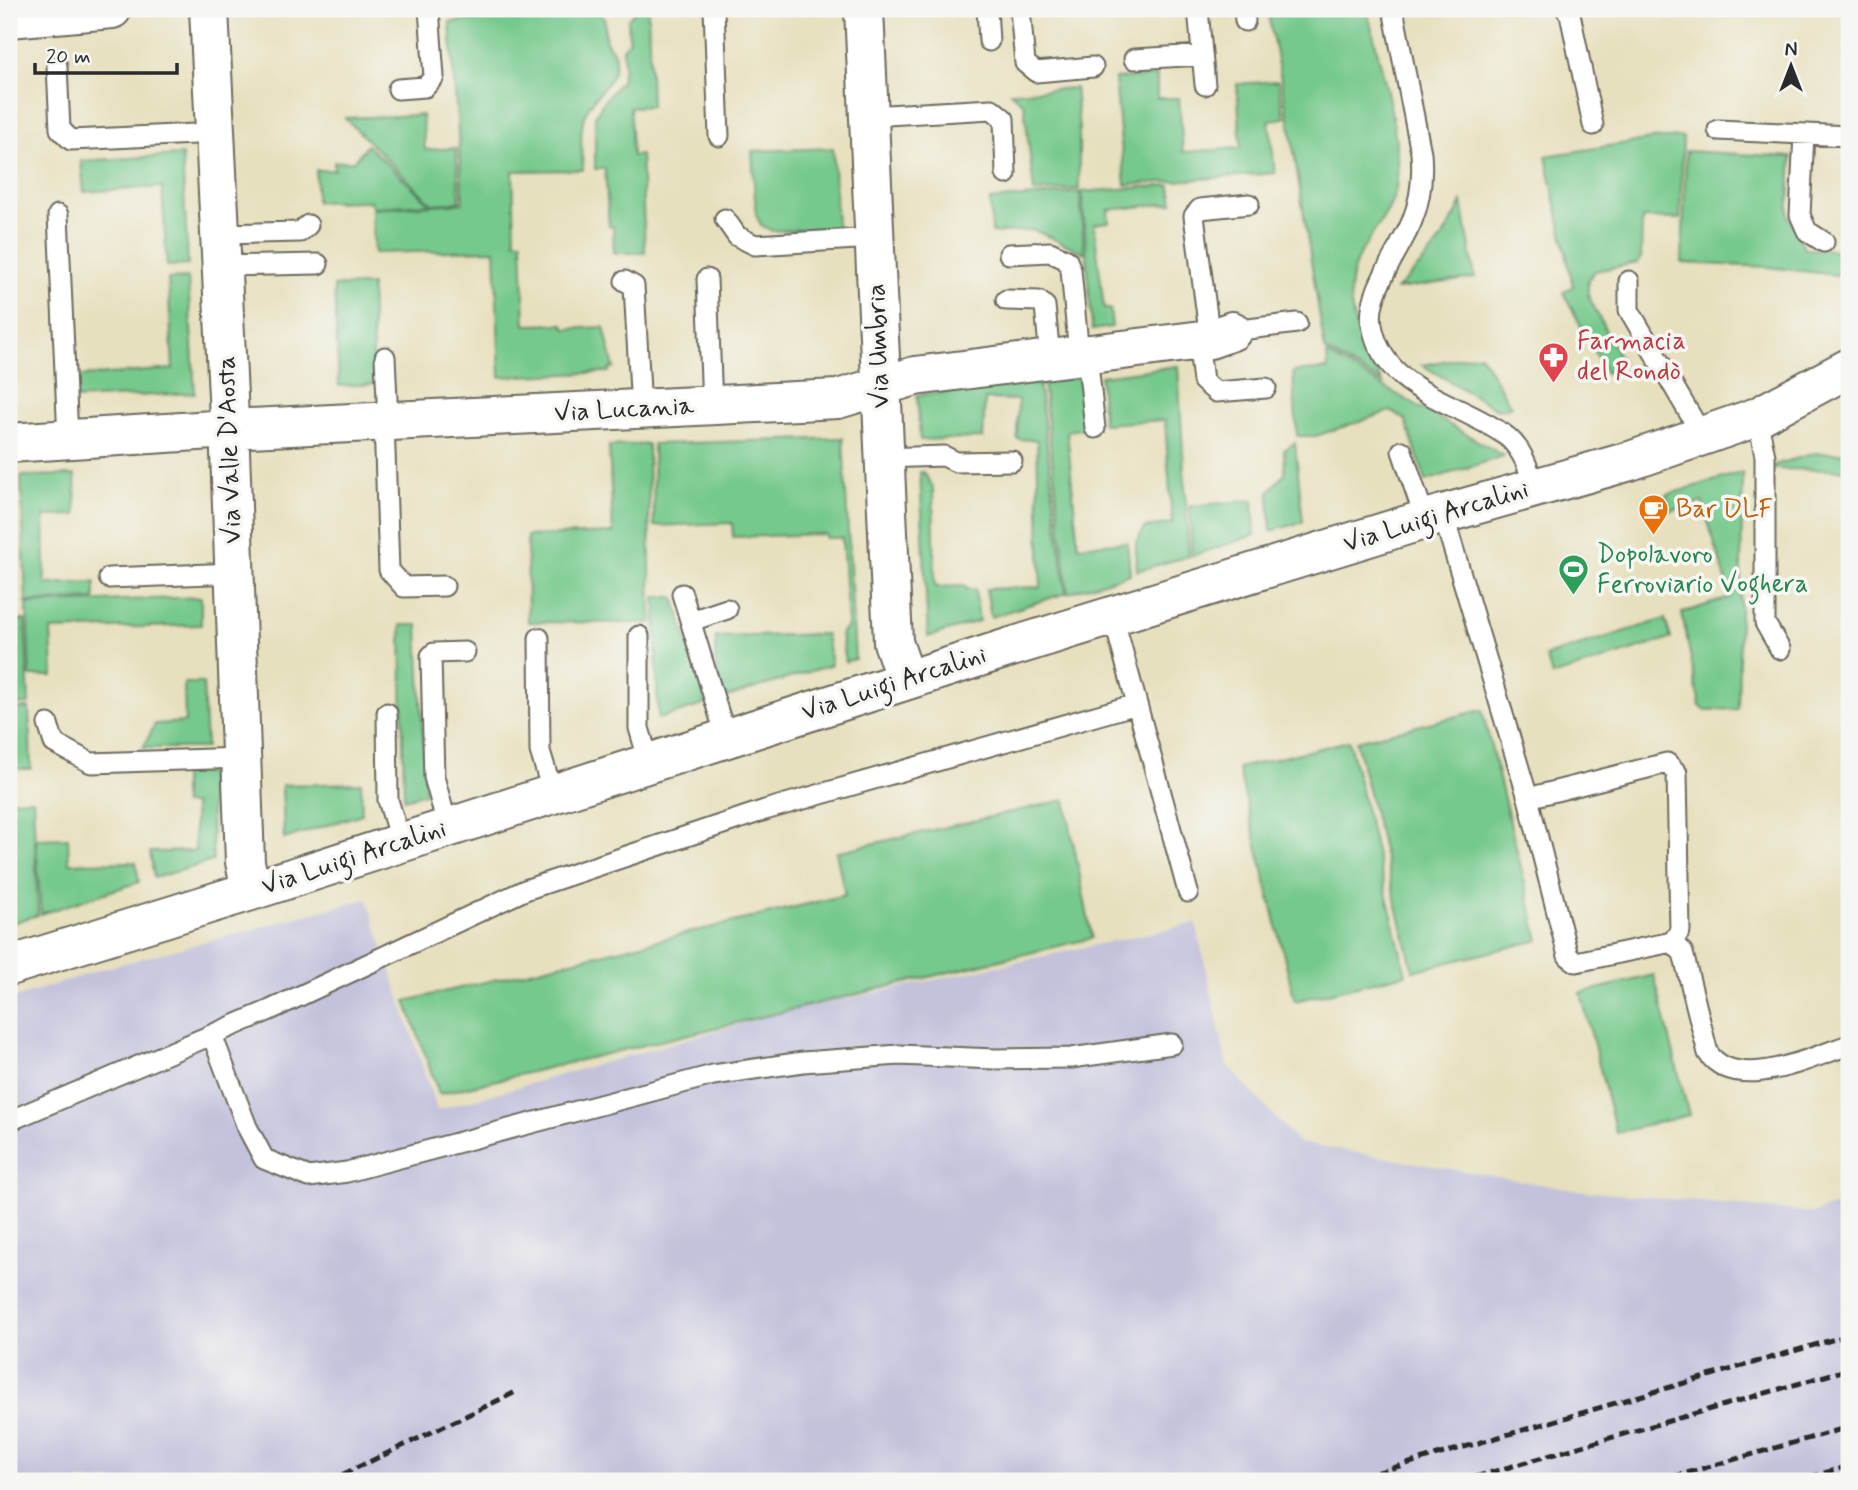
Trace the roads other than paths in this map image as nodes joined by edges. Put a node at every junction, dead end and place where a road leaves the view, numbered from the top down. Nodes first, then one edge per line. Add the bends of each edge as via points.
1 (113, 9) edge
2 (209, 9) edge
3 (429, 9) edge
4 (714, 9) edge
5 (864, 9) edge
6 (986, 9) edge
7 (1020, 9) edge
8 (1198, 9) edge
9 (1392, 9) edge
10 (1566, 9) edge
11 (9, 18) edge
12 (989, 41) dead end
13 (1202, 55) junction
14 (1134, 59) dead end
15 (57, 66) dead end
16 (1093, 67) dead end
17 (1205, 85) dead end
18 (398, 89) dead end
19 (869, 116) junction
20 (1593, 125) dead end
21 (1718, 130) dead end
22 (216, 133) junction
23 (1804, 134) junction
24 (719, 136) dead end
25 (1849, 136) edge
26 (1006, 174) dead end
27 (1249, 204) dead end
28 (58, 215) dead end
29 (725, 219) dead end
30 (307, 225) dead end
31 (874, 237) junction
32 (1824, 242) dead end
33 (221, 250) junction
34 (1009, 254) dead end
35 (318, 264) dead end
36 (707, 279) dead end
37 (625, 281) dead end
38 (1629, 281) dead end
39 (1006, 300) dead end
40 (1297, 323) dead end
41 (1213, 337) junction
42 (1072, 356) junction
43 (385, 357) dead end
44 (1849, 368) edge
45 (880, 387) junction
46 (1266, 388) dead end
47 (1849, 391) edge
48 (712, 406) junction
49 (641, 409) junction
50 (1769, 412) junction
51 (386, 421) junction
52 (1095, 428) dead end
53 (229, 429) junction
54 (1702, 435) junction
55 (68, 439) junction
56 (9, 443) edge
57 (1402, 451) dead end
58 (883, 458) junction
59 (1012, 461) dead end
60 (1535, 487) junction
61 (1434, 517) junction
62 (235, 573) junction
63 (109, 578) dead end
64 (444, 586) dead end
65 (682, 594) dead end
66 (727, 609) dead end
67 (1113, 616) junction
68 (691, 621) junction
69 (639, 636) dead end
70 (539, 638) dead end
71 (1780, 649) dead end
72 (466, 652) dead end
73 (906, 680) junction
74 (1138, 704) junction
75 (387, 713) dead end
76 (48, 724) dead end
77 (726, 737) junction
78 (241, 758) junction
79 (649, 762) junction
80 (553, 794) junction
81 (1528, 798) junction
82 (448, 828) junction
83 (401, 843) junction
84 (251, 891) junction
85 (1188, 892) dead end
86 (1672, 942) junction
87 (9, 966) edge
88 (212, 1035) junction
89 (1172, 1044) dead end
90 (1849, 1045) edge
91 (9, 1121) edge

1 - 11 street
2 - 22 street, Via Valle D'Aosta
3 - 18 lane via 433,77 425,87
4 - 24 lane
5 - 19 street, Via Umbria
6 - 12 lane
7 - 16 lane via 1025,63 1036,72
8 - 13 lane
9 - 60 lane via 1423,174 1412,221 1372,306 1376,342 1384,360 1408,382 1503,433 1526,461
10 - 20 lane
13 - 14 lane
13 - 17 lane
15 - 22 lane via 60,129 71,140
19 - 26 lane via 992,109 1004,119
19 - 31 street, Via Umbria
21 - 23 lane
22 - 33 street, Via Valle D'Aosta
23 - 25 lane
23 - 32 lane via 1800,215 1807,231
27 - 41 lane via 1200,209 1194,216
28 - 55 lane
29 - 31 lane via 737,236 755,245
30 - 33 lane via 300,232
31 - 45 street, Via Umbria
33 - 35 lane
33 - 53 street, Via Valle D'Aosta
34 - 42 lane via 1050,252 1068,260
36 - 48 lane
37 - 49 lane via 634,286
38 - 54 lane via 1629,310
39 - 42 lane via 1045,306
40 - 41 lane
41 - 42 street, Via Lucania
41 - 46 lane via 1203,381 1216,392
42 - 45 street, Via Lucania via 915,376
42 - 52 lane
43 - 51 lane
44 - 50 street, Via Luigi Arcalini
45 - 48 street, Via Lucania via 838,399
45 - 58 street, Via Umbria
47 - 50 street, Via Luigi Arcalini
48 - 49 street, Via Lucania
49 - 51 street, Via Lucania
50 - 54 street, Via Luigi Arcalini
50 - 71 lane via 1765,624
51 - 53 street, Via Lucania
51 - 64 lane via 389,570 404,587
53 - 55 street, Via Lucania
53 - 62 street, Via Valle D'Aosta
54 - 60 street, Via Luigi Arcalini
55 - 56 street, Via Lucania
57 - 61 lane
58 - 59 lane
58 - 73 street, Via Umbria via 893,642
60 - 61 street, Via Luigi Arcalini
61 - 67 street, Via Luigi Arcalini
61 - 81 lane
62 - 63 lane
62 - 78 street, Via Valle D'Aosta
65 - 68 lane
66 - 68 lane
67 - 73 street, Via Luigi Arcalini
67 - 74 lane
68 - 77 lane
69 - 79 lane via 639,728
70 - 80 lane via 540,751
72 - 82 lane via 431,656 433,777
73 - 77 street, Via Luigi Arcalini
74 - 85 lane
74 - 88 lane via 765,810 525,890
75 - 83 lane via 388,800
76 - 78 lane via 54,743 91,763
77 - 79 street, Via Luigi Arcalini
78 - 84 street, Via Valle D'Aosta via 245,862
79 - 80 street, Via Luigi Arcalini
80 - 82 street, Via Luigi Arcalini
81 - 86 lane via 1568,956 1576,962
81 - 86 lane via 1667,763 1677,774 1680,930
82 - 83 street, Via Luigi Arcalini
83 - 84 street, Via Luigi Arcalini
84 - 87 street, Via Luigi Arcalini
86 - 90 lane via 1683,953 1708,1053 1716,1064 1747,1073 1771,1070
88 - 89 lane via 264,1159 309,1177 347,1172 713,1075 899,1055 1071,1058
88 - 91 lane

